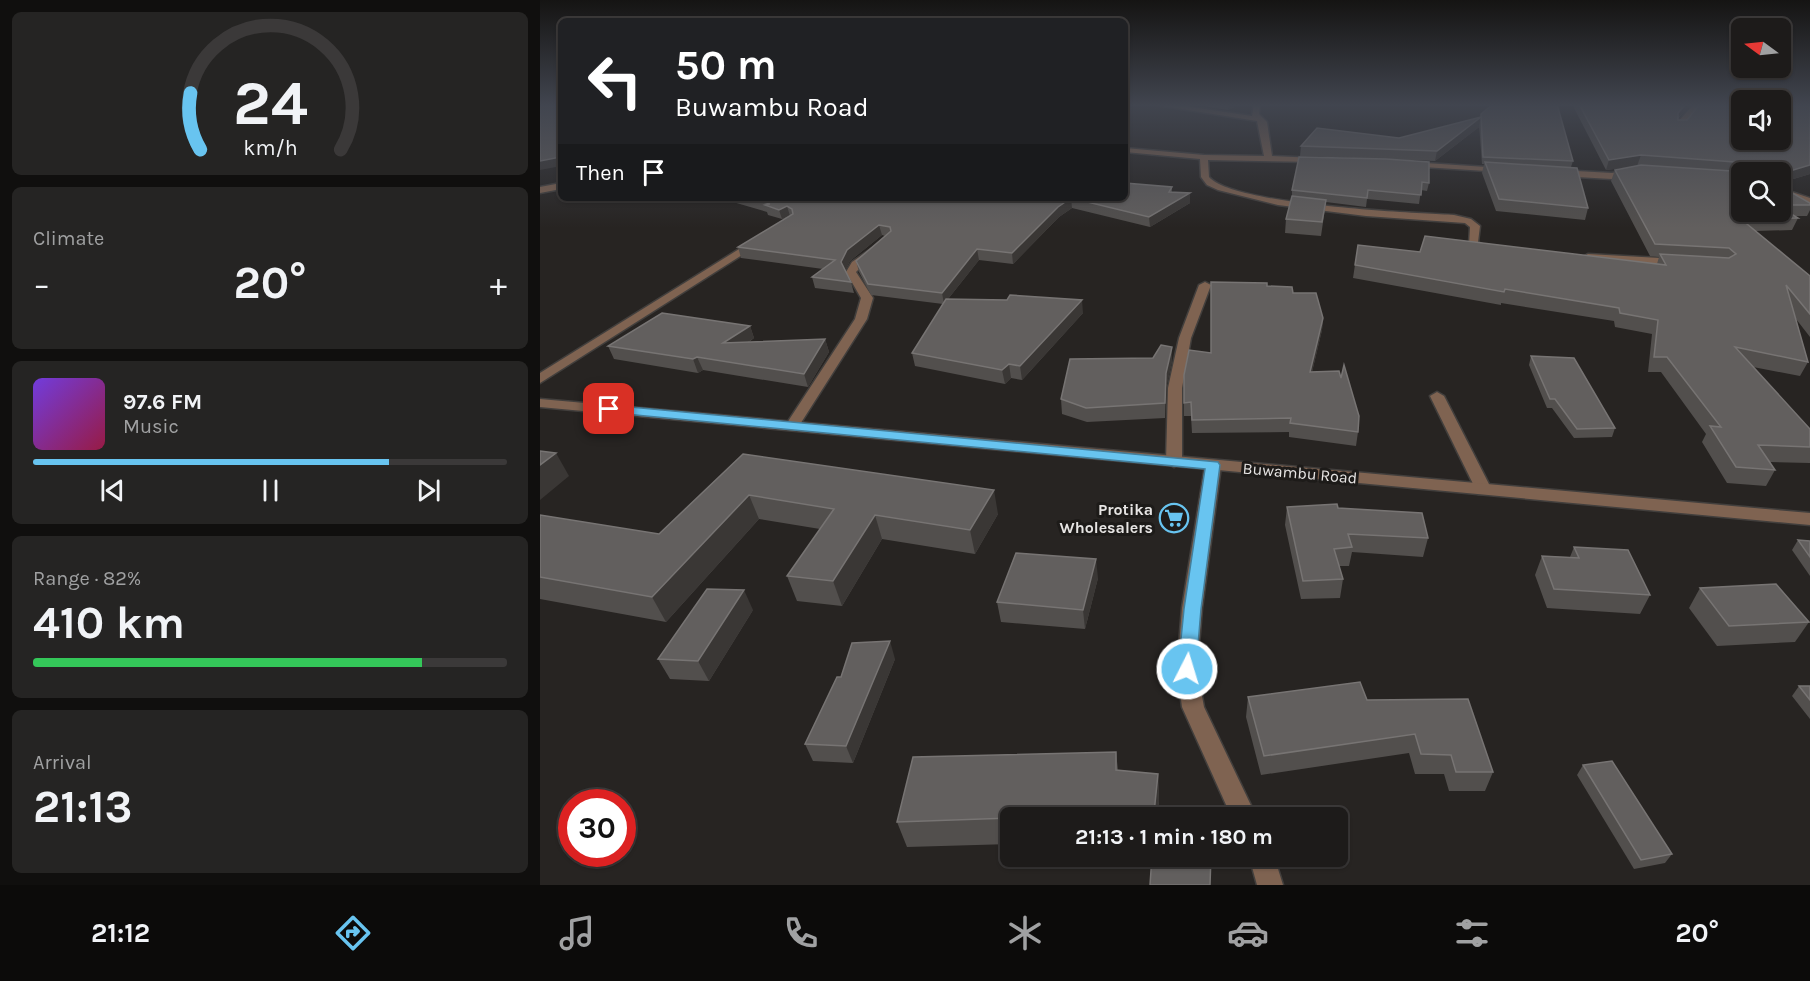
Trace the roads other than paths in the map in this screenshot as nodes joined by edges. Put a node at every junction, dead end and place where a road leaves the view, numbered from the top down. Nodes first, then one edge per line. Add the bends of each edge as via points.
1 (1266, 145) edge
2 (1128, 150) edge
3 (1204, 157) junction
4 (1268, 159) junction
5 (1323, 161) edge
6 (1397, 164) edge
7 (1509, 170) edge
8 (1637, 171) edge
9 (1553, 172) edge
10 (558, 187) edge
11 (540, 190) edge
12 (1791, 195) edge
13 (1810, 201) edge
14 (763, 238) edge
15 (879, 246) edge
16 (1502, 253) edge
17 (1576, 257) edge
18 (1692, 263) edge
19 (1205, 285) dead end
20 (540, 379) edge
21 (1437, 396) dead end
22 (540, 403) edge
23 (792, 426) junction
24 (1174, 462) junction
25 (1213, 465) junction
26 (1484, 490) junction
27 (1810, 519) edge
28 (1240, 807) edge
29 (1264, 867) edge
30 (1270, 885) edge

1 - 4 street
2 - 3 street
3 - 4 street
3 - 16 street via 1204,177 1209,184 1221,188 1303,206 1468,221 1475,226 1473,243
4 - 5 street
6 - 7 street
8 - 9 street via 1612,176
10 - 11 street
12 - 13 street
14 - 20 street
15 - 23 street via 851,272 867,298 861,319
17 - 18 street
19 - 24 street via 1185,338 1175,388
21 - 26 street
22 - 23 street, Buwambu Road
23 - 24 street, Buwambu Road
24 - 25 street, Buwambu Road
25 - 26 street, Buwambu Road
25 - 28 street via 1187,669 1193,707
26 - 27 street, Buwambu Road
29 - 30 street

